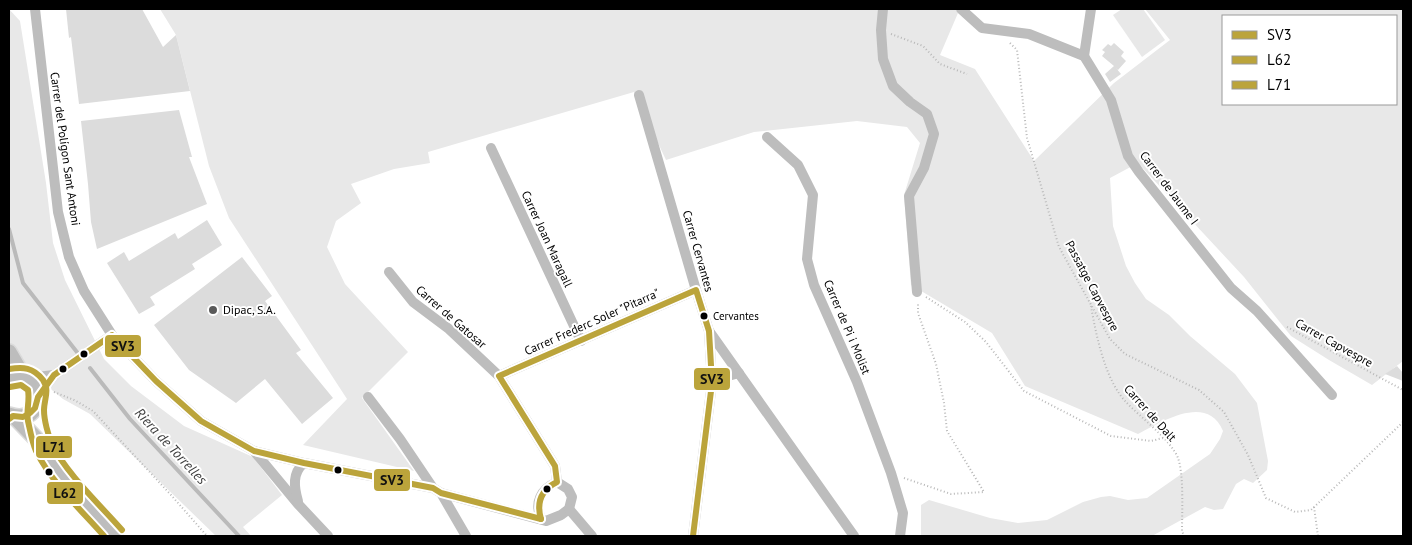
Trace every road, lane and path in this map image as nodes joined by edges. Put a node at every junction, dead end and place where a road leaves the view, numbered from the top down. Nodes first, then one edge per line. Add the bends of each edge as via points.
1 (34, 9) edge
2 (883, 9) edge
3 (961, 9) edge
4 (1091, 9) edge
5 (993, 29) junction
6 (881, 30) junction
7 (1084, 56) junction
8 (967, 74) dead end
9 (639, 95) dead end
10 (767, 137) dead end
11 (491, 148) dead end
12 (389, 272) dead end
13 (696, 290) junction
14 (917, 292) junction
15 (1091, 304) junction
16 (1282, 324) dead end
17 (709, 331) junction
18 (112, 335) junction
19 (581, 341) junction
20 (9, 352) edge
21 (739, 373) junction
22 (54, 375) junction
23 (499, 376) junction
24 (20, 377) edge
25 (712, 384) junction
26 (1403, 390) edge
27 (1332, 395) dead end
28 (368, 397) dead end
29 (39, 398) junction
30 (12, 416) edge
31 (1403, 422) edge
32 (1163, 438) junction
33 (43, 446) junction
34 (254, 451) junction
35 (304, 464) junction
36 (891, 473) junction
37 (557, 482) junction
38 (437, 491) junction
39 (298, 504) junction
40 (1314, 507) junction
41 (569, 509) junction
42 (541, 519) junction
43 (115, 536) edge
44 (207, 536) edge
45 (328, 536) edge
46 (466, 536) edge
47 (592, 536) edge
48 (693, 536) edge
49 (854, 536) edge
50 (900, 536) edge
51 (1184, 536) edge
52 (1318, 536) edge

1 - 18 street, Carrer del Polígon Sant Antoni via 58,212 69,257 84,291
2 - 6 street
3 - 5 street via 982,28
4 - 7 street
5 - 7 street via 1029,34
5 - 15 path, Passatge Capvespre via 1017,50 1027,138 1059,247
6 - 8 path via 922,46 940,64
6 - 14 street via 883,59 893,86 927,114 934,134 924,168 909,196
7 - 27 street, Carrer de Jaume I via 1111,100 1128,156 1139,172 1231,288 1257,311
9 - 13 street, Carrer Cervantes
10 - 36 street, Carrer de Pi i Molist via 798,165 813,195 807,259
11 - 19 street, Carrer Joan Maragall
12 - 23 street, Carrer de Gatosar via 413,302 449,329
13 - 17 street, Carrer Cervantes
13 - 19 street, Carrer Frederc Soler "Pitarra"
14 - 32 path via 965,322 986,342 1024,391 1111,436 1151,441
14 - 36 path via 918,312 936,364 947,431 984,492 951,494
15 - 32 path, Carrer de Dalt via 1097,339 1114,387
15 - 40 path, Passatge Capvespre via 1110,339 1125,354 1199,390 1224,412 1248,455 1266,498 1295,512
16 - 26 path, Carrer Capvespre
17 - 21 street
17 - 25 street, Carrer Cervantes
18 - 22 street
18 - 34 street, Carrer del Polígon Sant Antoni via 156,381 201,421
19 - 23 street, Carrer Frederc Soler "Pitarra"
20 - 24 main road
21 - 25 street via 720,378
21 - 49 street
22 - 24 street
22 - 29 street
23 - 37 street, Carrer de Gatosar via 555,466
24 - 29 main road via 36,386
25 - 48 street, Carrer Cervantes
28 - 38 street
29 - 30 main road via 26,415
29 - 33 main road
29 - 44 path via 74,400 93,411
30 - 33 main road
31 - 40 path
32 - 51 path, Carrer de Dalt via 1178,458
33 - 43 main road via 56,468
34 - 35 street
34 - 39 street
35 - 38 street
35 - 39 street via 299,468 294,485
36 - 50 street, Carrer de Pi i Molist via 903,513
37 - 41 street, Carrer de Gatosar via 568,489 572,497
37 - 42 street via 546,487 539,500 537,510
38 - 42 street
38 - 46 street
39 - 45 street
40 - 52 path
41 - 42 street via 546,521
41 - 47 street, Carrer de Gatosar

